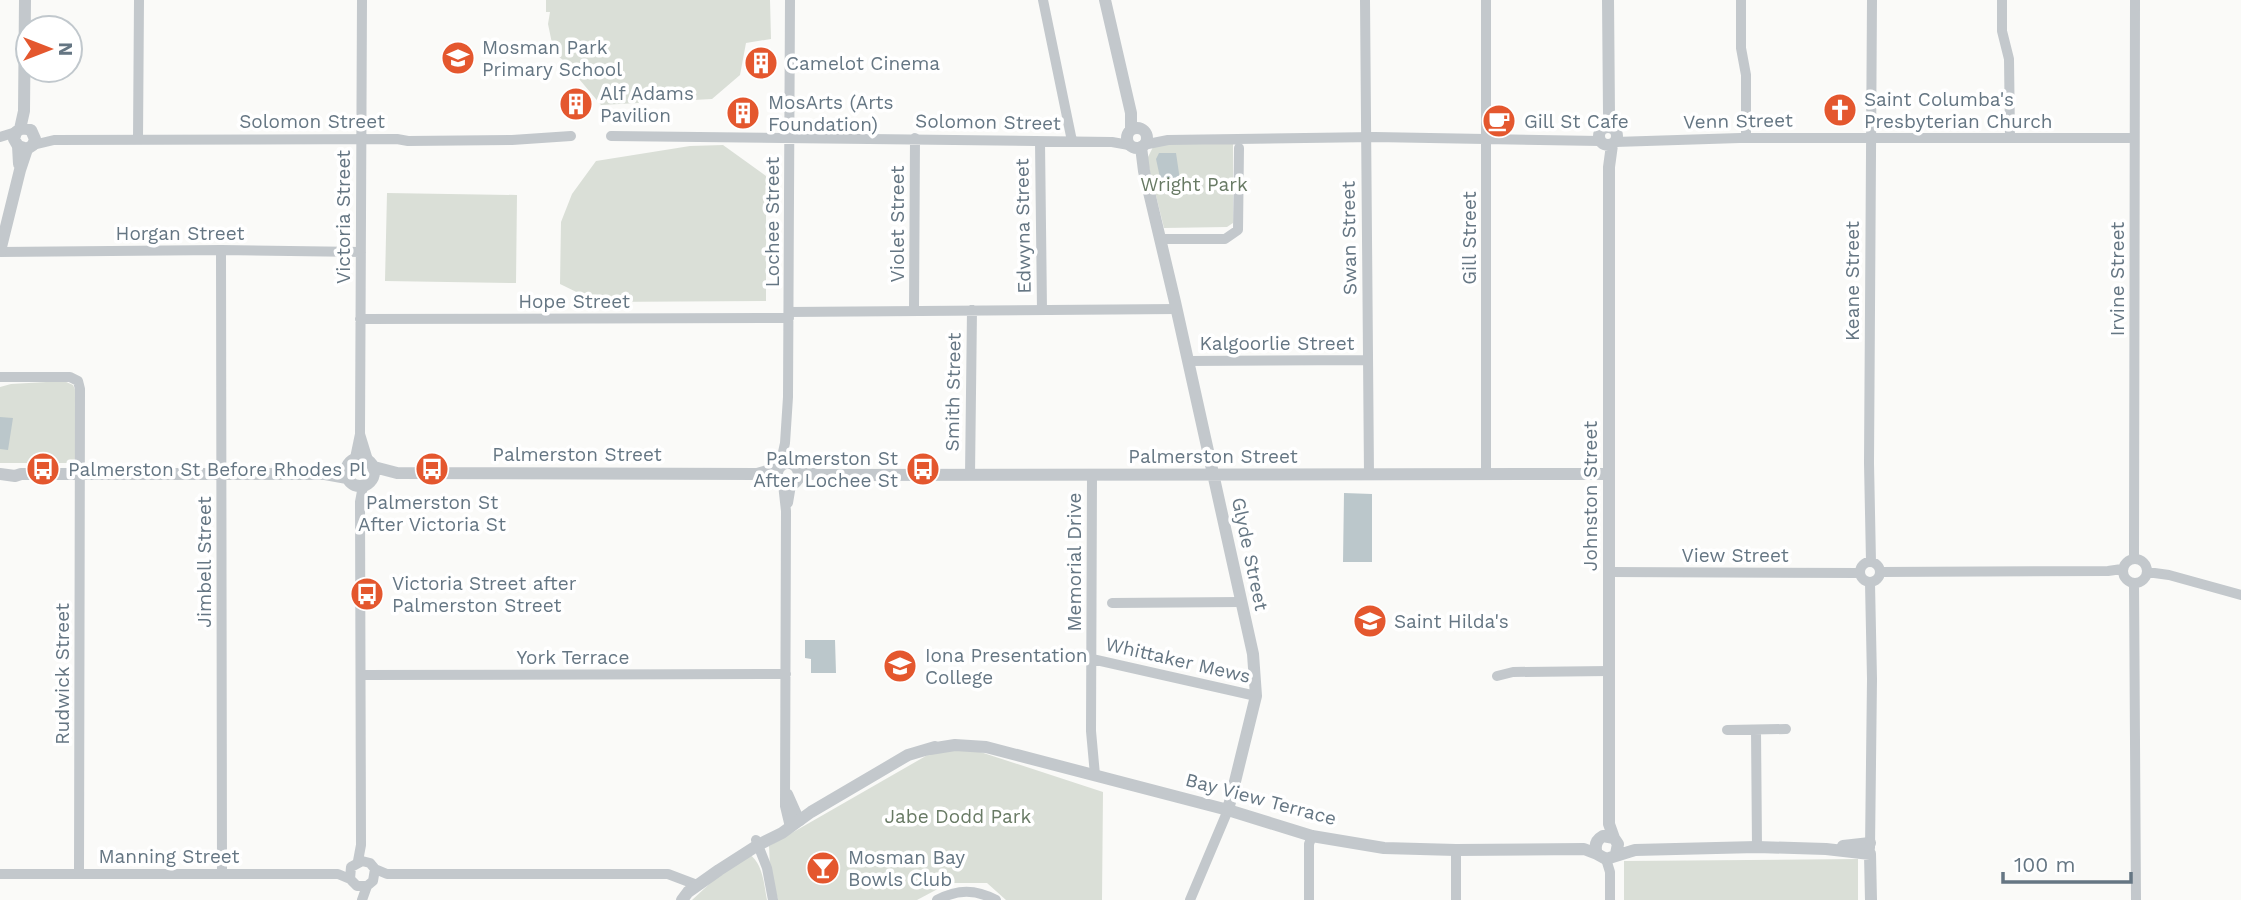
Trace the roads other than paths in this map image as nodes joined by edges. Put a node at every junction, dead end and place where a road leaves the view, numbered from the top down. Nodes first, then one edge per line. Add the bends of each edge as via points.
1 (25, 0) edge
2 (139, 0) edge
3 (362, 0) edge
4 (790, 0) edge
5 (1043, 0) edge
6 (1105, 0) edge
7 (1365, 0) edge
8 (1486, 0) edge
9 (1608, 0) edge
10 (1741, 0) edge
11 (1872, 0) edge
12 (2002, 0) edge
13 (2134, 0) edge
14 (571, 136) dead end
15 (611, 136) dead end
16 (1365, 137) junction
17 (1608, 137) junction
18 (2010, 137) junction
19 (915, 138) junction
20 (1486, 138) junction
21 (1746, 138) junction
22 (1871, 138) junction
23 (2134, 138) junction
24 (0, 139) edge
25 (24, 139) junction
26 (138, 139) junction
27 (361, 139) junction
28 (790, 139) junction
29 (1136, 139) junction
30 (1072, 141) junction
31 (1040, 142) junction
32 (1239, 148) dead end
33 (3, 229) edge
34 (1160, 239) junction
35 (221, 250) junction
36 (0, 251) edge
37 (360, 252) junction
38 (1177, 309) junction
39 (972, 310) junction
40 (1042, 310) junction
41 (914, 311) junction
42 (789, 315) junction
43 (360, 319) junction
44 (1367, 360) junction
45 (1188, 361) junction
46 (0, 377) edge
47 (0, 468) edge
48 (360, 473) junction
49 (0, 474) edge
50 (21, 474) junction
51 (80, 474) junction
52 (221, 474) junction
53 (1609, 474) junction
54 (787, 475) junction
55 (970, 475) junction
56 (1092, 475) junction
57 (1213, 475) junction
58 (1369, 475) junction
59 (1486, 475) junction
60 (2134, 558) junction
61 (1871, 562) junction
62 (2122, 569) junction
63 (1609, 572) junction
64 (1880, 572) junction
65 (2147, 572) junction
66 (1860, 573) junction
67 (1870, 583) junction
68 (2134, 583) junction
69 (2241, 595) edge
70 (1240, 602) junction
71 (1112, 603) dead end
72 (1092, 659) junction
73 (1609, 671) junction
74 (786, 674) junction
75 (361, 675) junction
76 (1497, 676) dead end
77 (1256, 695) junction
78 (1786, 729) dead end
79 (1727, 730) dead end
80 (1756, 730) junction
81 (1095, 775) junction
82 (1228, 810) junction
83 (794, 821) junction
84 (1312, 836) junction
85 (753, 844) junction
86 (361, 845) junction
87 (1757, 847) junction
88 (1608, 848) junction
89 (1870, 848) junction
90 (1456, 850) junction
91 (354, 864) junction
92 (372, 866) junction
93 (0, 874) edge
94 (79, 874) junction
95 (222, 874) junction
96 (338, 874) junction
97 (387, 874) junction
98 (362, 883) junction
99 (688, 890) edge
100 (361, 900) edge
101 (773, 900) edge
102 (937, 900) edge
103 (996, 900) edge
104 (1190, 900) edge
105 (1309, 900) edge
106 (1456, 900) edge
107 (1610, 900) edge
108 (1871, 900) edge
109 (2136, 900) edge

1 - 25 street
2 - 26 street
3 - 27 street, Victoria Street
4 - 28 street, Lochee Street
5 - 30 street
6 - 29 street, Glyde Street
7 - 16 street, Swan Street
8 - 20 street, Gill Street
9 - 17 street, Johnston Street
10 - 21 street
11 - 22 street, Keane Street
12 - 18 street via 2002,31 2009,59
13 - 23 street, Irvine Street
14 - 27 street, Solomon Street
15 - 28 street, Solomon Street
16 - 20 street, Solomon Street
16 - 29 street, Solomon Street
16 - 44 street, Swan Street
17 - 20 street, Solomon Street
17 - 21 street, Venn Street
17 - 53 street, Johnston Street
18 - 22 street, Venn Street
18 - 23 street, Venn Street
19 - 28 street, Solomon Street
19 - 31 street, Solomon Street
19 - 41 street, Violet Street
20 - 59 street, Gill Street
21 - 22 street, Venn Street
22 - 61 street, Keane Street
23 - 60 street, Irvine Street
24 - 25 street, Solomon Street
25 - 26 street, Solomon Street
25 - 33 street
26 - 27 street, Solomon Street
27 - 37 street, Victoria Street
28 - 42 street, Lochee Street
29 - 30 street, Solomon Street
29 - 34 street, Glyde Street
30 - 31 street, Solomon Street
31 - 40 street, Edwyna Street
32 - 34 street via 1238,230 1226,239
33 - 36 street
34 - 38 street, Glyde Street
35 - 36 street, Horgan Street
35 - 37 street, Horgan Street
35 - 52 street, Jimbell Street
37 - 43 street, Victoria Street
38 - 40 street, Hope Street
38 - 45 street, Glyde Street
39 - 40 street, Hope Street
39 - 41 street, Hope Street
39 - 55 street, Smith Street
41 - 42 street, Hope Street
42 - 43 street, Hope Street
42 - 54 street, Lochee Street
43 - 48 street, Victoria Street
44 - 45 street, Kalgoorlie Street
44 - 58 street, Swan Street
45 - 57 street, Glyde Street
46 - 51 street, Rudwick Street via 70,377 78,381
47 - 50 street
48 - 52 street
48 - 54 street, Palmerston Street
48 - 75 street, Victoria Street
49 - 50 street
50 - 51 street
51 - 52 street
51 - 94 street, Rudwick Street
52 - 95 street, Jimbell Street
53 - 59 street, Palmerston Street
53 - 63 street, Johnston Street
54 - 55 street, Palmerston Street
54 - 74 street, Lochee Street
55 - 56 street, Palmerston Street
56 - 57 street, Palmerston Street
56 - 72 street, Memorial Drive
57 - 58 street, Palmerston Street
57 - 70 street, Glyde Street
58 - 59 street, Palmerston Street
60 - 62 street
60 - 65 street via 2142,561
61 - 64 street
61 - 66 street via 1862,566
62 - 64 street
62 - 68 street via 2124,577
63 - 66 street, View Street
63 - 73 street, Johnston Street
64 - 67 street
65 - 68 street
65 - 69 street
66 - 67 street
67 - 89 street
68 - 109 street
70 - 71 street
70 - 77 street, Glyde Street via 1253,654
72 - 77 street, Whittaker Mews
72 - 81 street, Memorial Drive
73 - 76 street via 1513,671
73 - 88 street, Johnston Street
74 - 75 street, York Terrace
74 - 83 street, Lochee Street via 785,806
75 - 86 street, Victoria Street
77 - 82 street, Glyde Street
78 - 80 street
79 - 80 street
80 - 87 street
81 - 82 street, Bay View Terrace
81 - 83 street, Bay View Terrace via 977,746 955,745 908,755
82 - 84 street, Bay View Terrace
82 - 104 street, Glyde Street
83 - 85 street, Bay View Terrace
84 - 90 street, Bay View Terrace via 1384,848
84 - 105 street
85 - 99 street, Bay View Terrace
85 - 101 street via 766,868
86 - 91 street, Victoria Street
86 - 92 street, Victoria Street
87 - 88 street
87 - 89 street
88 - 90 street, Bay View Terrace
88 - 107 street, Johnston Street
89 - 108 street
90 - 106 street
91 - 92 street
91 - 96 street, Manning Street
91 - 98 street, Victoria Street
92 - 97 street
92 - 98 street
93 - 94 street, Manning Street
94 - 95 street, Manning Street
95 - 96 street, Manning Street
96 - 98 street, Manning Street
97 - 98 street
97 - 99 street via 668,874
98 - 100 street
102 - 103 street via 966,891

